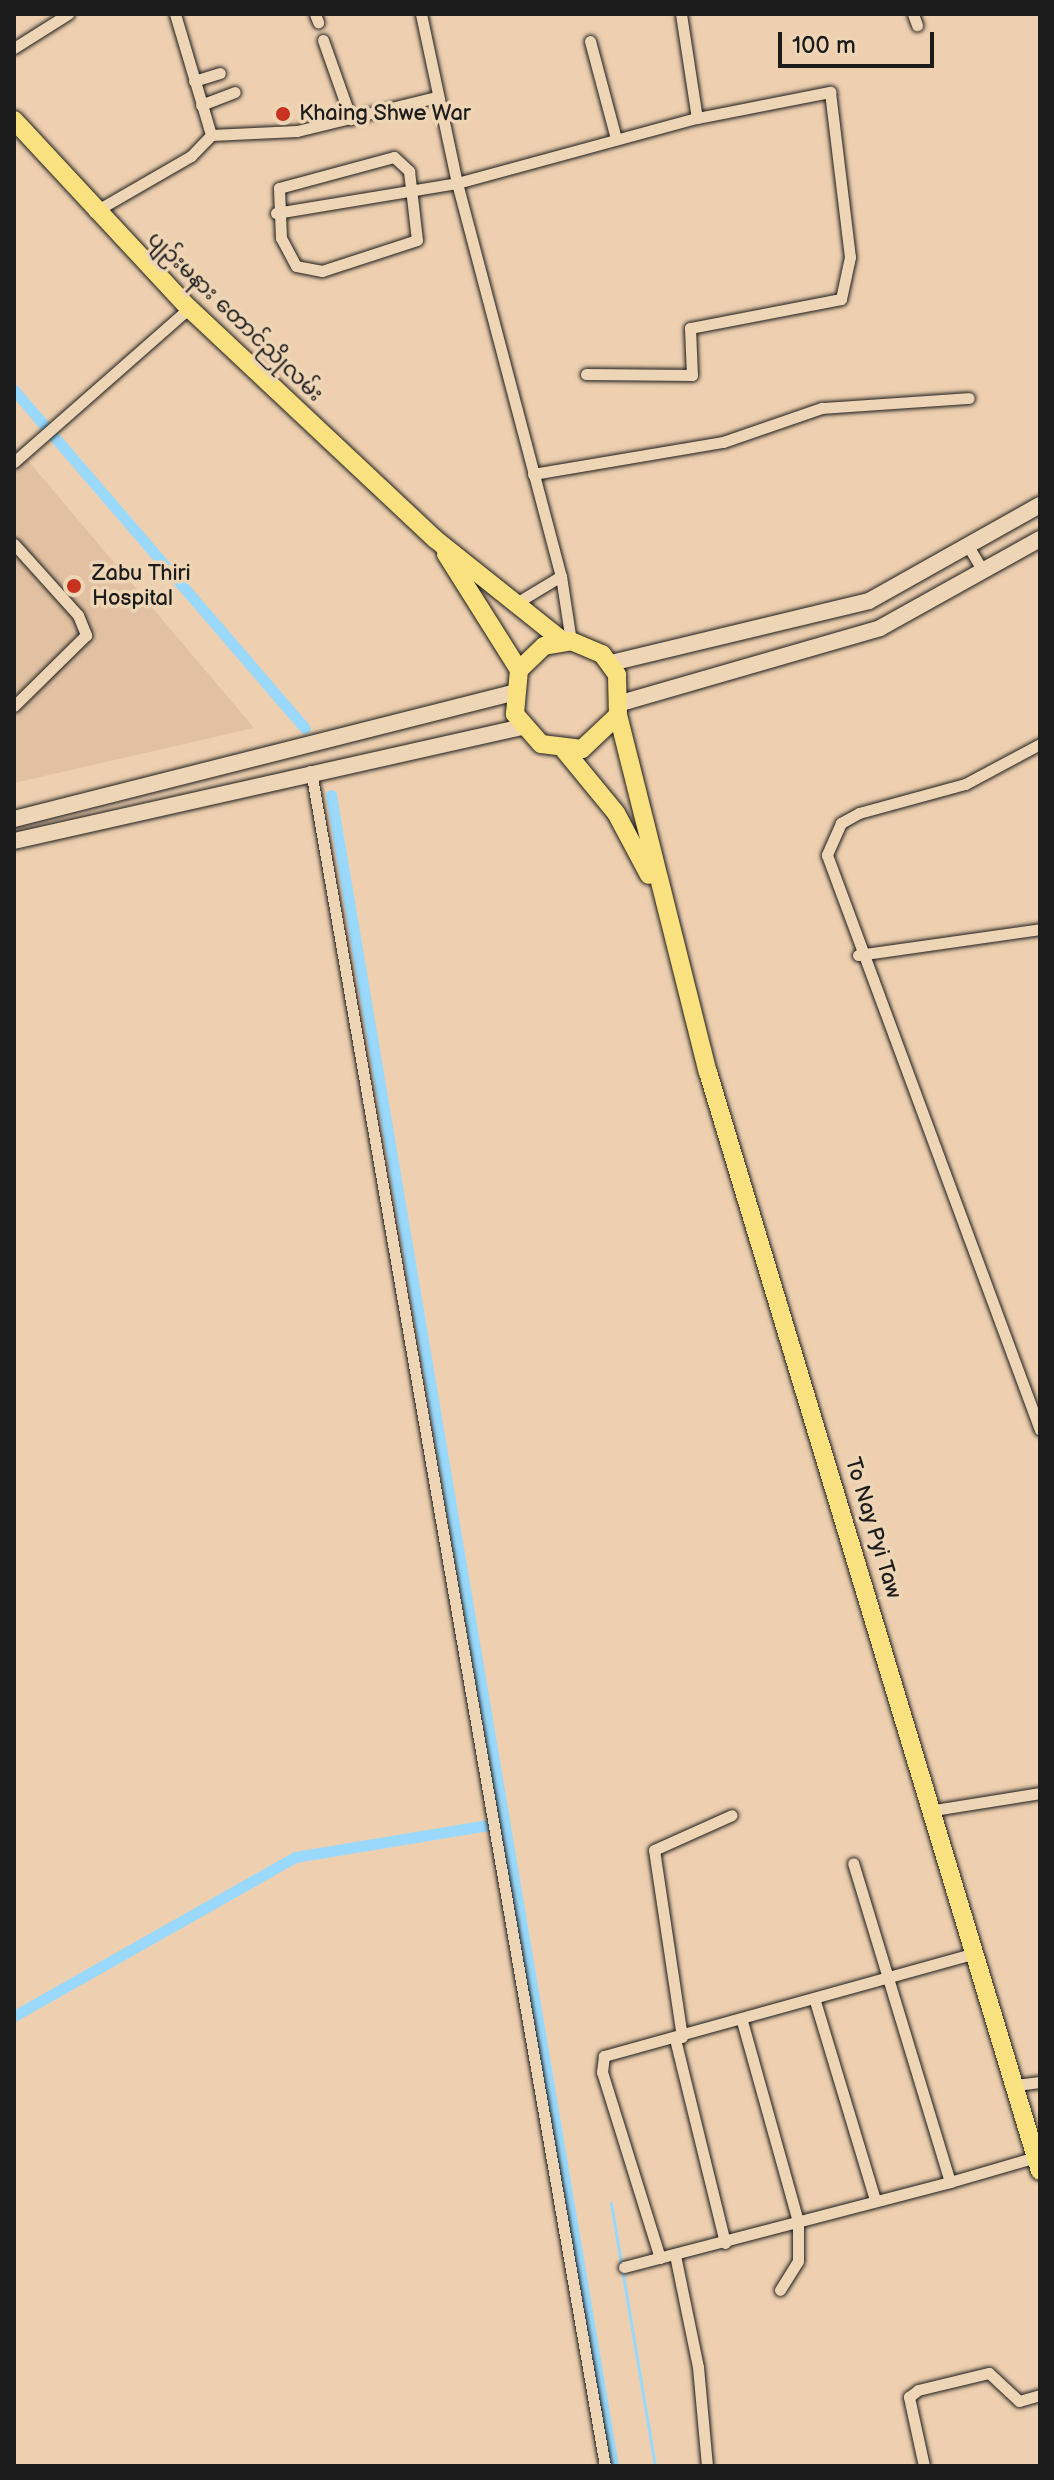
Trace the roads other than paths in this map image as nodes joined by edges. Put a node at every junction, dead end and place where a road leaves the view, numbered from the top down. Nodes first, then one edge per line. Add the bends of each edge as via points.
1 (68, 14) edge
2 (175, 14) edge
3 (421, 14) edge
4 (681, 14) edge
5 (323, 40) dead end
6 (590, 41) dead end
7 (14, 48) edge
8 (220, 73) dead end
9 (194, 81) junction
10 (235, 92) dead end
11 (437, 97) junction
12 (201, 105) junction
13 (697, 118) junction
14 (351, 119) junction
15 (14, 120) edge
16 (211, 135) junction
17 (616, 139) junction
18 (457, 183) junction
19 (412, 191) junction
20 (93, 212) junction
21 (276, 213) junction
22 (189, 308) junction
23 (586, 374) dead end
24 (969, 398) dead end
25 (14, 462) edge
26 (533, 474) junction
27 (1040, 505) edge
28 (435, 539) junction
29 (1040, 539) edge
30 (14, 544) edge
31 (968, 546) junction
32 (983, 571) junction
33 (561, 576) junction
34 (518, 602) junction
35 (567, 641) junction
36 (611, 663) junction
37 (519, 670) junction
38 (512, 693) junction
39 (14, 706) edge
40 (620, 709) junction
41 (522, 727) junction
42 (1040, 744) edge
43 (565, 751) junction
44 (311, 771) junction
45 (14, 819) edge
46 (14, 841) edge
47 (660, 899) junction
48 (1040, 929) edge
49 (858, 955) junction
50 (1040, 1430) edge
51 (1040, 1793) edge
52 (934, 1810) junction
53 (732, 1815) dead end
54 (853, 1863) dead end
55 (976, 1953) junction
56 (890, 1981) junction
57 (815, 2001) junction
58 (742, 2021) junction
59 (679, 2038) junction
60 (1040, 2082) edge
61 (1016, 2085) junction
62 (1038, 2164) edge
63 (950, 2182) junction
64 (875, 2200) junction
65 (798, 2221) junction
66 (725, 2243) junction
67 (675, 2255) junction
68 (660, 2258) junction
69 (624, 2267) dead end
70 (780, 2290) dead end
71 (1040, 2395) edge
72 (605, 2466) edge
73 (707, 2466) edge
74 (924, 2466) edge

1 - 7 street
2 - 9 street
3 - 11 street
4 - 13 street
5 - 14 street
6 - 17 street
8 - 9 street
9 - 12 street
10 - 12 street
11 - 14 street
11 - 18 street
12 - 16 street
13 - 17 street
13 - 23 street via 830,92 850,257 841,299 690,328 692,375
14 - 16 street
15 - 20 main road, ပျဉ်းမနား တောင်ညိုလမ်း
16 - 20 street via 191,156
17 - 18 street
18 - 19 street
18 - 26 street
19 - 21 street
19 - 21 street via 405,163 386,156 290,179 276,192
19 - 21 street via 417,240 322,271 290,260
20 - 22 main road, ပျဉ်းမနား တောင်ညိုလမ်း
22 - 25 street
22 - 28 main road, ပျဉ်းမနား တောင်ညိုလမ်း
24 - 26 street via 822,408 723,442
26 - 33 street
27 - 31 main road
28 - 34 main road
28 - 37 main road
29 - 32 main road
30 - 39 street via 78,615 86,635
31 - 32 street
31 - 36 main road via 869,601
32 - 40 main road via 880,628
33 - 34 street
33 - 35 street
34 - 35 main road
35 - 36 main road
35 - 37 main road via 544,646
36 - 40 main road
37 - 38 main road
38 - 41 main road
38 - 45 main road
40 - 43 main road via 597,742
40 - 47 main road
41 - 43 main road via 541,744
41 - 44 main road
42 - 49 street via 965,784 841,823 827,855 829,875
43 - 47 main road via 616,813
44 - 46 main road
44 - 72 street
47 - 52 main road, To Nay Pyi Taw
48 - 49 street
49 - 50 street
51 - 52 street
52 - 55 main road, To Nay Pyi Taw
53 - 59 street via 654,1850
54 - 56 street
55 - 56 street
55 - 61 main road, To Nay Pyi Taw
56 - 57 street
56 - 63 street
57 - 58 street
57 - 64 street
58 - 59 street
58 - 65 street
59 - 66 street
59 - 68 street via 608,2054 601,2063
60 - 61 street
61 - 62 main road, To Nay Pyi Taw
62 - 63 street
63 - 64 street
64 - 65 street
65 - 66 street
65 - 70 street via 798,2261
66 - 67 street
67 - 68 street
67 - 73 street via 698,2367
68 - 69 street
71 - 74 street via 1019,2401 989,2373 918,2390 909,2397

